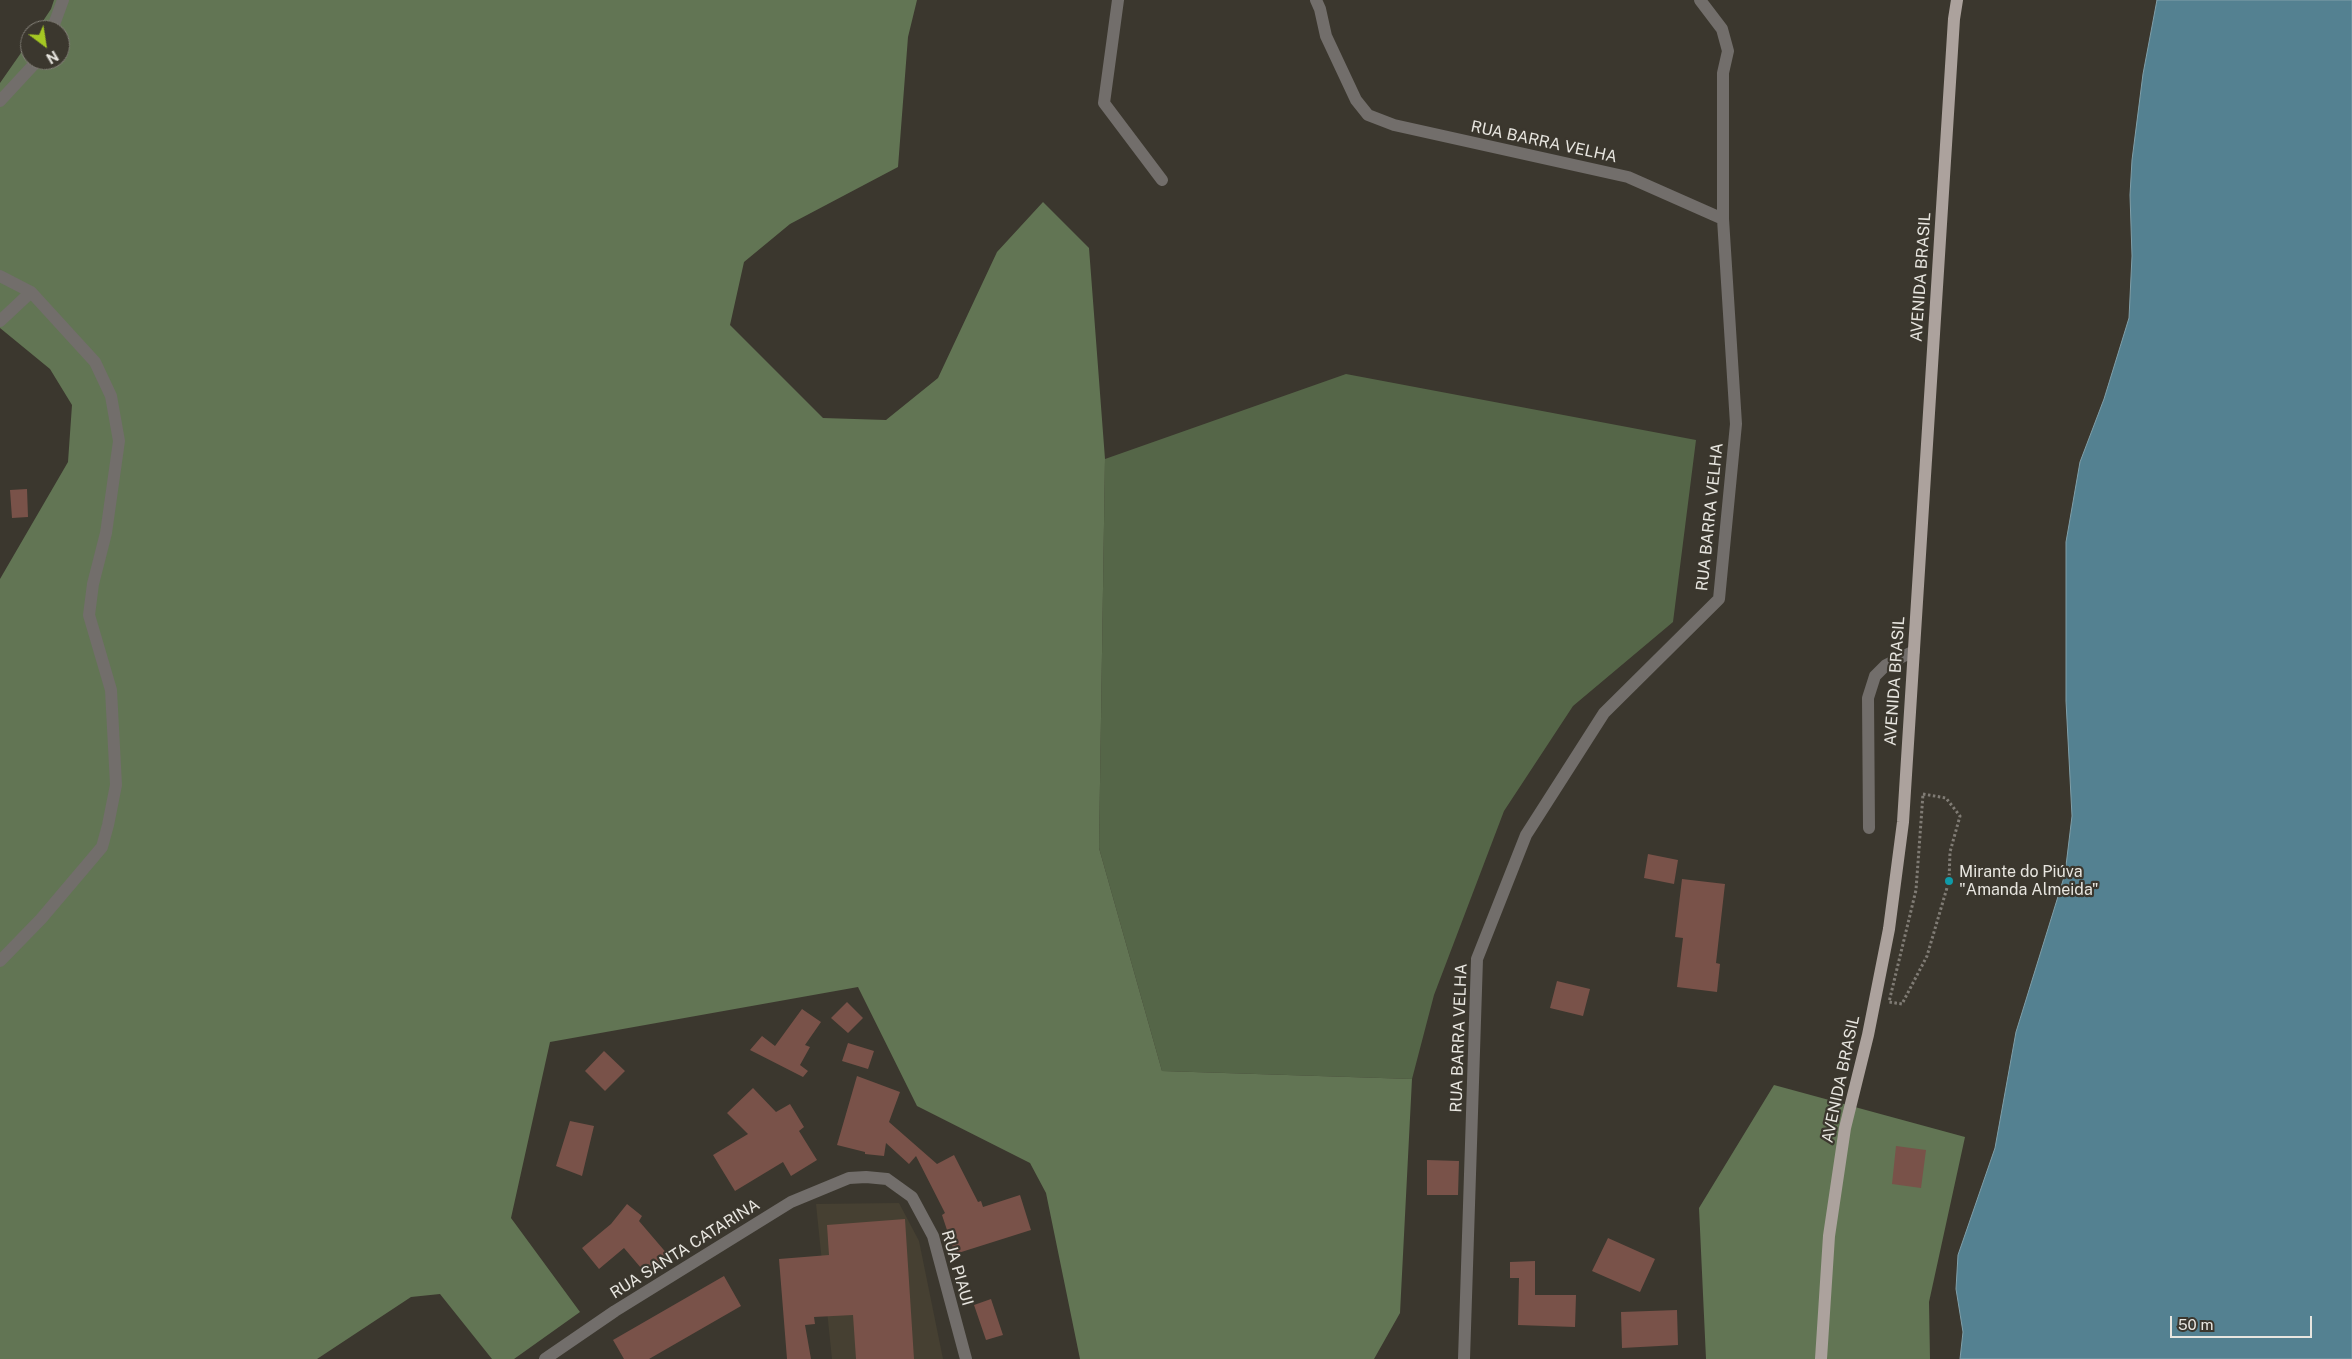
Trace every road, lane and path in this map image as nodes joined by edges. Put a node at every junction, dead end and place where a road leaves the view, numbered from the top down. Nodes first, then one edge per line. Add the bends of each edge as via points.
1 (63, 0) edge
2 (1118, 0) edge
3 (1316, 0) edge
4 (1700, 0) edge
5 (1957, 0) edge
6 (56, 20) edge
7 (29, 70) edge
8 (0, 101) edge
9 (1162, 180) dead end
10 (1724, 219) junction
11 (0, 276) edge
12 (31, 292) junction
13 (0, 321) edge
14 (1914, 651) junction
15 (1923, 794) dead end
16 (1869, 828) dead end
17 (0, 961) edge
18 (1889, 1002) dead end
19 (849, 1178) joint
20 (545, 1359) edge
21 (966, 1359) edge
22 (1464, 1359) edge
23 (1821, 1359) edge

1 - 6 street
2 - 9 street via 1104,103
3 - 10 street, RUA BARRA VELHA via 1326,36 1356,100 1368,115 1394,125 1628,177
4 - 10 street via 1722,29 1728,51 1723,73
5 - 14 main road, AVENIDA BRASIL
7 - 8 street
10 - 22 street, RUA BARRA VELHA via 1736,424 1719,599 1604,713 1526,835 1477,959
11 - 12 street
12 - 13 street
12 - 17 street via 95,362 111,396 119,441 106,534 89,615 111,690 116,785 102,847 41,919
14 - 16 street via 1886,665 1875,676 1868,698
14 - 23 main road, AVENIDA BRASIL via 1902,832 1889,928 1844,1138 1829,1236
15 - 18 path via 1946,798 1960,816 1950,852 1949,881 1927,956 1902,1004
19 - 20 street, RUA SANTA CATARINA via 791,1202 615,1311
19 - 21 street, RUA PIAUI via 887,1179 912,1197 933,1236

